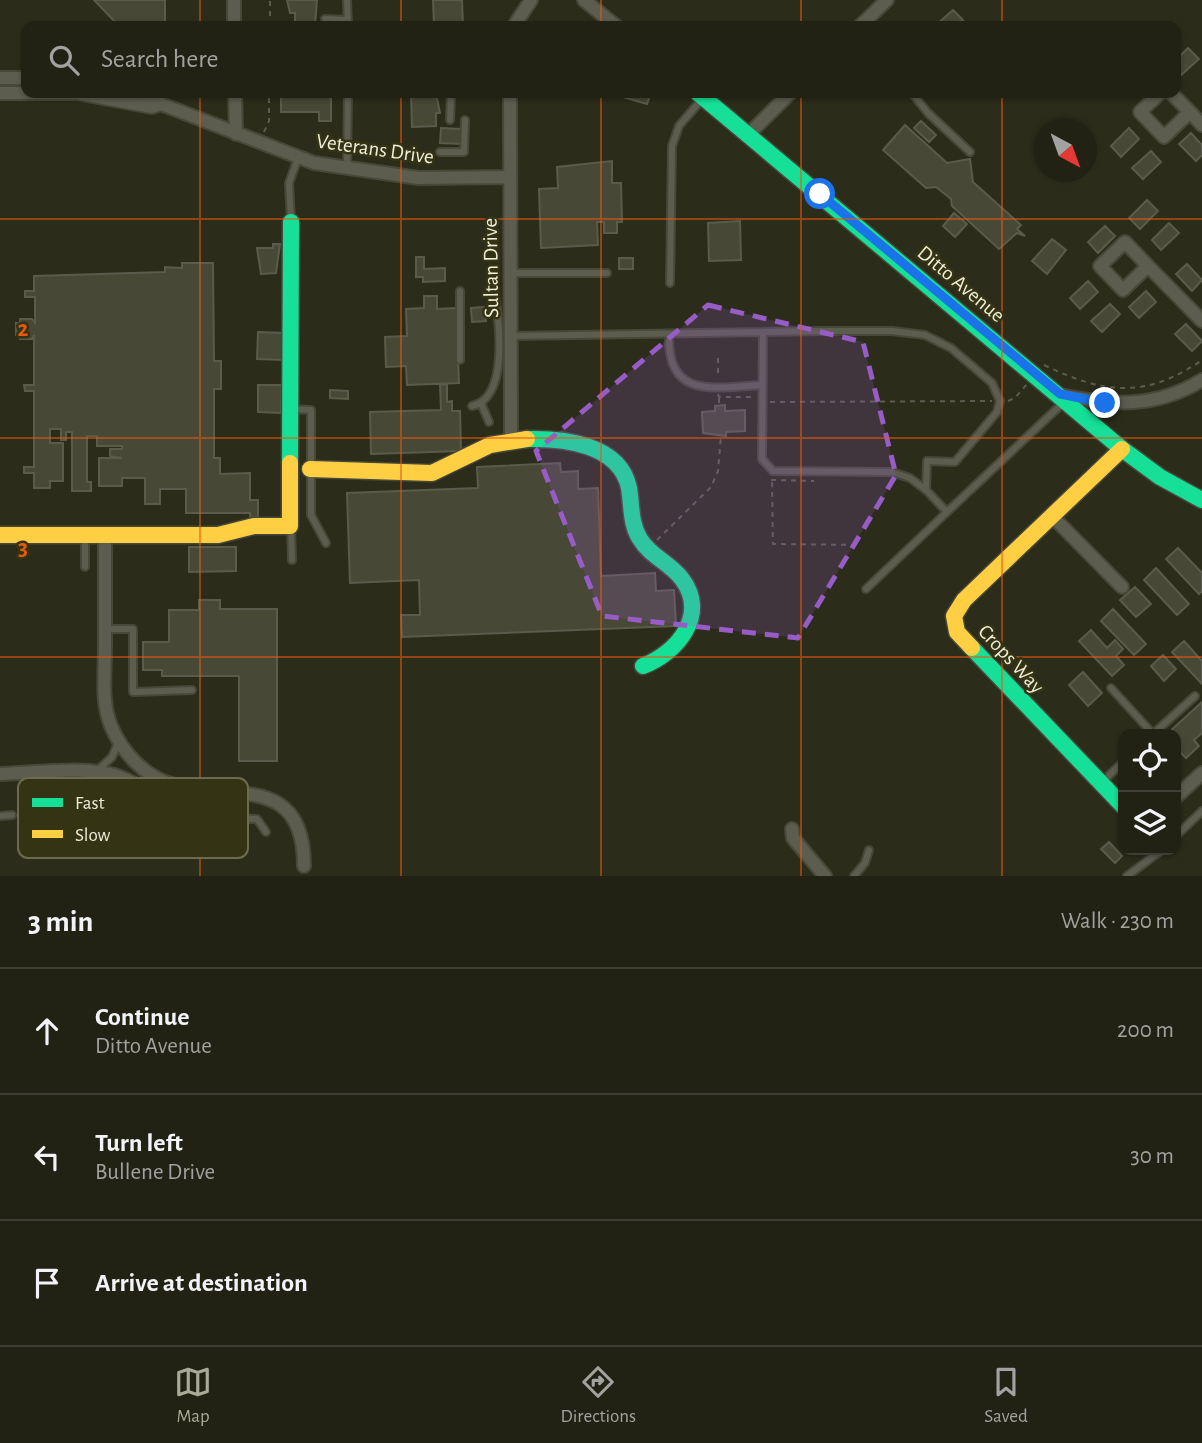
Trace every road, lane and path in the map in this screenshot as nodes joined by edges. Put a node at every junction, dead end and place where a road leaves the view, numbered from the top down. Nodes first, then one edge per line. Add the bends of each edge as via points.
1 (234, 0) edge
2 (270, 0) edge
3 (347, 0) edge
4 (531, 0) edge
5 (584, 0) edge
6 (887, 0) edge
7 (325, 19) dead end
8 (234, 21) edge
9 (270, 21) edge
10 (336, 21) edge
11 (348, 21) edge
12 (517, 21) edge
13 (610, 21) edge
14 (869, 21) edge
15 (0, 78) edge
16 (21, 78) edge
17 (0, 93) edge
18 (21, 93) edge
19 (104, 98) edge
20 (155, 98) edge
21 (235, 98) edge
22 (269, 98) edge
23 (348, 98) edge
24 (451, 98) edge
25 (510, 98) edge
26 (699, 98) edge
27 (705, 98) edge
28 (785, 98) edge
29 (916, 98) edge
30 (1155, 98) edge
31 (1176, 98) edge
32 (161, 104) junction
33 (1190, 112) junction
34 (450, 120) dead end
35 (465, 120) dead end
36 (1202, 125) edge
37 (236, 134) junction
38 (749, 134) junction
39 (258, 142) junction
40 (440, 152) dead end
41 (970, 152) dead end
42 (298, 158) junction
43 (347, 168) junction
44 (510, 177) junction
45 (291, 222) joint
46 (1148, 266) dead end
47 (510, 273) junction
48 (607, 273) dead end
49 (670, 283) dead end
50 (494, 290) dead end
51 (460, 291) dead end
52 (1202, 321) edge
53 (762, 332) junction
54 (669, 335) junction
55 (511, 336) junction
56 (718, 358) dead end
57 (460, 360) dead end
58 (1202, 360) edge
59 (1036, 374) junction
60 (1202, 380) edge
61 (761, 385) junction
62 (718, 387) junction
63 (719, 397) junction
64 (1063, 397) junction
65 (1000, 401) junction
66 (481, 402) junction
67 (761, 402) junction
68 (1105, 403) junction
69 (719, 405) dead end
70 (472, 406) dead end
71 (290, 409) junction
72 (489, 422) dead end
73 (1096, 426) junction
74 (721, 436) dead end
75 (511, 442) junction
76 (1122, 449) junction
77 (310, 469) junction
78 (766, 477) dead end
79 (926, 490) junction
80 (1202, 500) edge
81 (947, 512) junction
82 (1052, 516) junction
83 (290, 526) junction
84 (0, 535) edge
85 (85, 536) junction
86 (105, 536) junction
87 (326, 543) dead end
88 (858, 545) dead end
89 (648, 549) junction
90 (292, 560) dead end
91 (85, 567) dead end
92 (1122, 587) dead end
93 (866, 589) dead end
94 (105, 629) junction
95 (643, 666) dead end
96 (1111, 688) dead end
97 (192, 690) dead end
98 (1195, 696) dead end
99 (1148, 729) edge
100 (1159, 729) edge
101 (119, 741) junction
102 (1118, 767) edge
103 (95, 772) junction
104 (1202, 773) edge
105 (0, 774) edge
106 (123, 778) edge
107 (159, 778) edge
108 (1101, 783) junction
109 (1181, 792) edge
110 (248, 793) edge
111 (1118, 801) edge
112 (1202, 811) edge
113 (0, 816) edge
114 (12, 816) dead end
115 (248, 818) edge
116 (792, 830) dead end
117 (1181, 831) edge
118 (266, 832) dead end
119 (869, 850) dead end
120 (1155, 855) edge
121 (305, 871) edge
122 (825, 876) edge
123 (854, 876) edge
124 (1127, 876) edge

1 - 8 street
2 - 9 path
3 - 11 lane
4 - 12 street
5 - 13 street
6 - 14 street
7 - 10 lane
15 - 16 street
17 - 18 street, Veterans Drive
19 - 32 street, Veterans Drive via 152,107
20 - 32 street, Veterans Drive
21 - 37 street
22 - 39 path via 269,121
23 - 43 lane
24 - 34 lane
25 - 44 street, Sultan Drive
26 - 49 lane via 672,146
27 - 38 street, Ditto Avenue
28 - 38 street
29 - 41 lane
30 - 33 street via 1140,112 1164,137
31 - 33 street
32 - 37 street, Veterans Drive
33 - 36 street
35 - 40 lane via 464,152
37 - 39 street, Veterans Drive
38 - 59 street, Ditto Avenue
39 - 42 street, Veterans Drive
42 - 43 street, Veterans Drive
42 - 45 lane via 289,183
43 - 44 street, Veterans Drive via 419,178
44 - 47 street, Sultan Drive
45 - 71 street
46 - 52 street
47 - 48 lane
47 - 55 street, Sultan Drive
50 - 66 lane via 498,375
51 - 57 lane
53 - 54 lane
53 - 61 lane
53 - 65 lane via 925,335 951,348 992,383
54 - 55 lane
54 - 62 lane via 668,356 681,380
55 - 75 street, Sultan Drive
56 - 62 path
58 - 59 path via 1169,380 1136,389 1088,384 1044,365
59 - 64 street, Ditto Avenue
59 - 65 path via 1015,398
60 - 68 street via 1154,401
61 - 62 lane
61 - 67 lane
62 - 63 path
63 - 67 path via 755,397 755,402
63 - 69 path
64 - 68 street
64 - 73 street, Ditto Avenue
64 - 81 lane
65 - 67 path
65 - 79 lane via 998,412 955,462 927,461
66 - 70 lane
66 - 72 lane
67 - 79 lane via 762,459 769,470 892,471
68 - 73 street
71 - 77 lane via 312,410
71 - 83 street
73 - 76 street, Ditto Avenue
74 - 89 path via 718,471 711,487
75 - 77 street via 474,451 435,473
75 - 89 street via 565,440 612,459 627,479 633,526
76 - 80 street, Ditto Avenue
76 - 82 street, Crops Way
77 - 87 lane via 311,515
78 - 88 path via 772,481 773,544
79 - 81 lane
81 - 93 lane
82 - 92 street
82 - 108 street, Crops Way via 964,600 954,616 955,625
83 - 86 street via 254,526 218,535
83 - 90 lane
84 - 85 street
85 - 86 street
85 - 91 lane
86 - 94 street
89 - 95 street via 681,575 690,593 691,616 674,650
94 - 97 lane via 133,629 133,692
94 - 101 street via 105,702
96 - 99 lane
98 - 100 lane
101 - 103 lane via 112,757
101 - 107 street via 135,762
102 - 108 lane
103 - 105 street
103 - 106 street
104 - 109 street
108 - 111 street, Crops Way
110 - 121 street via 282,807 298,827
112 - 117 lane
113 - 114 lane
115 - 118 lane via 257,819
116 - 122 street via 793,838
119 - 123 lane
120 - 124 lane

